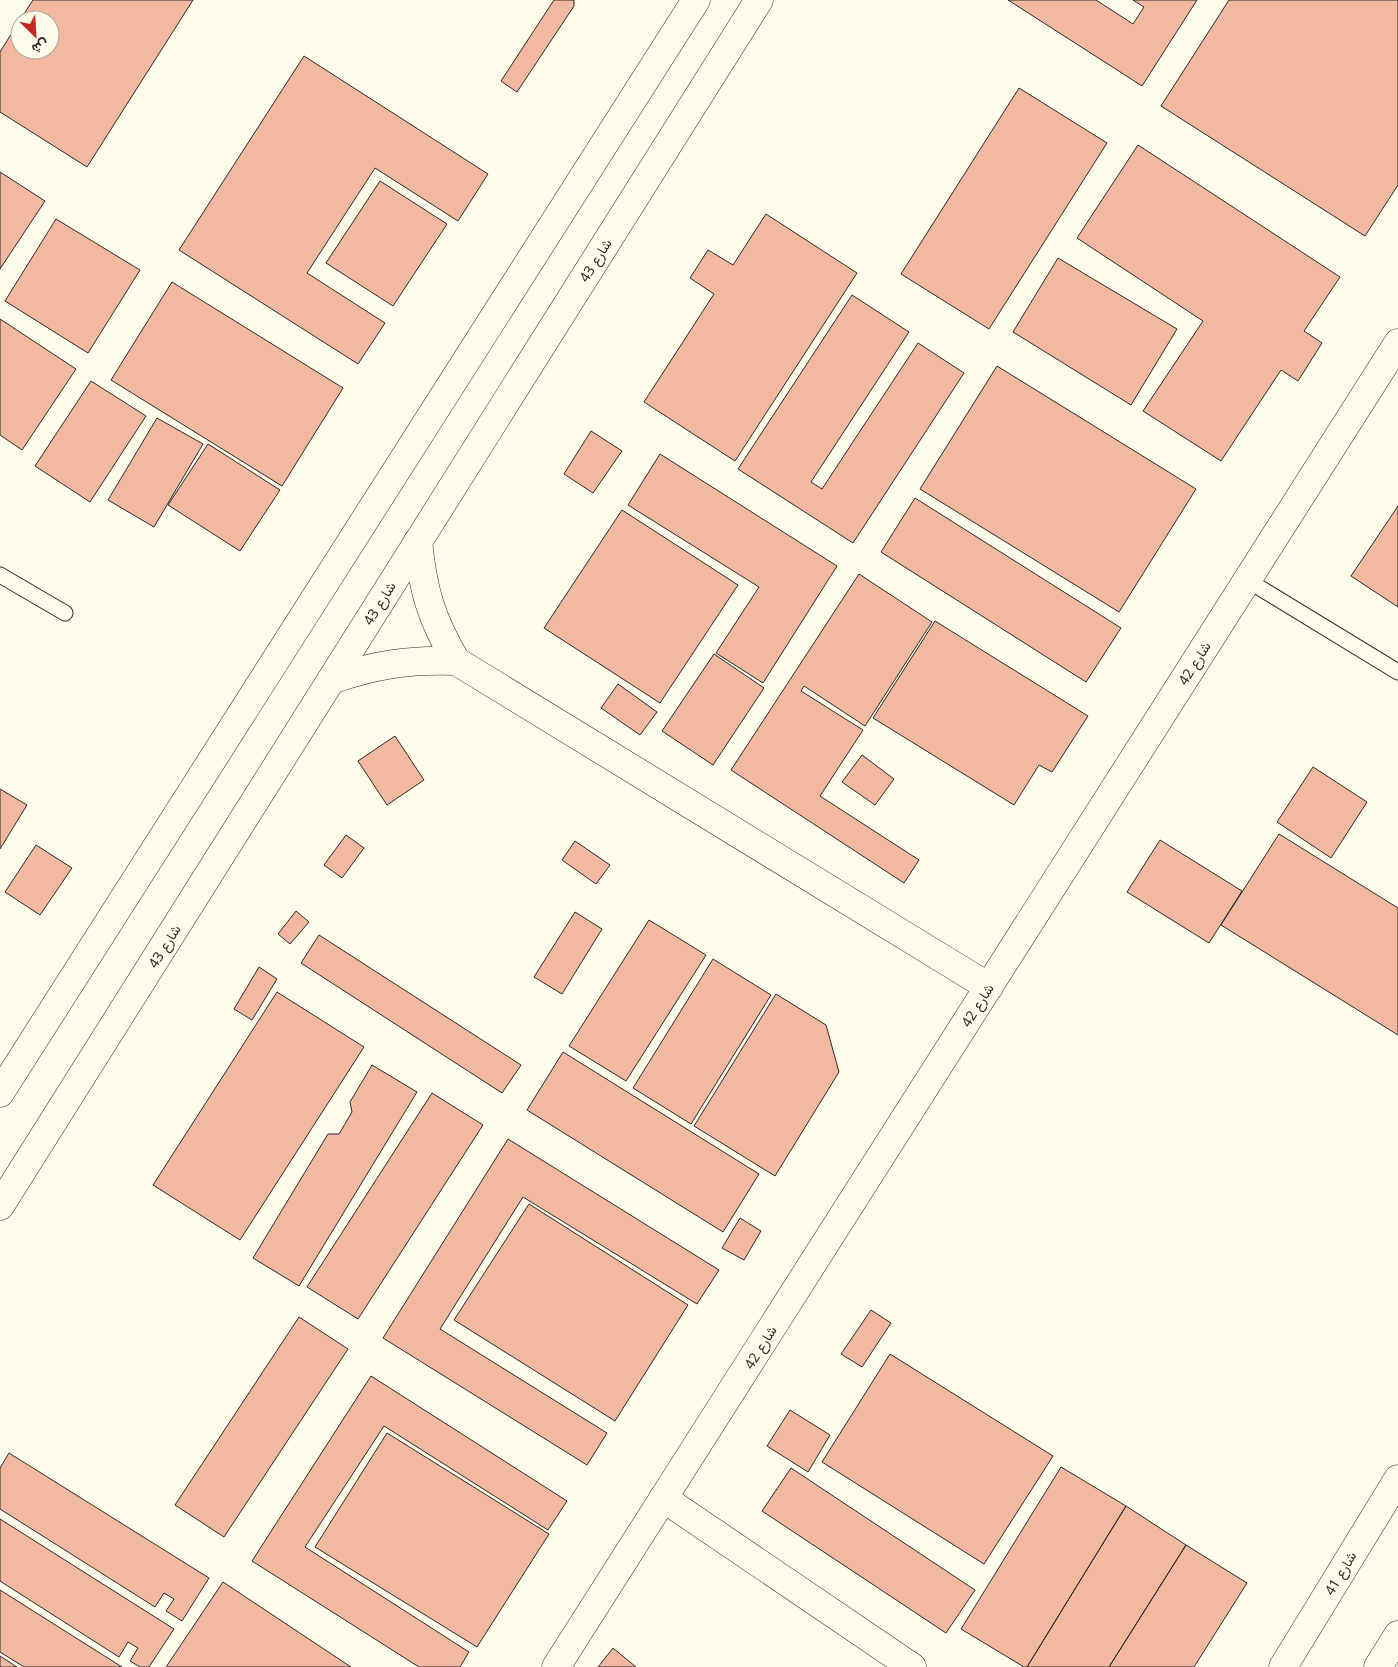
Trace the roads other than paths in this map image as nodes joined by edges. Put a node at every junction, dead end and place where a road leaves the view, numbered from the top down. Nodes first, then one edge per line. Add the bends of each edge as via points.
1 (696, 0) edge
2 (759, 0) edge
3 (1398, 343) edge
4 (418, 541) junction
5 (0, 575) edge
6 (1247, 580) junction
7 (65, 613) dead end
8 (456, 661) junction
9 (1398, 672) edge
10 (330, 680) junction
11 (989, 987) junction
12 (0, 1093) edge
13 (0, 1206) edge
14 (1398, 1479) edge
15 (663, 1498) junction
16 (1398, 1635) edge
17 (556, 1667) edge
18 (912, 1667) edge
19 (1283, 1667) edge
20 (1378, 1667) edge

1 - 12 street
2 - 4 street, شارع 43
3 - 6 street, شارع 42
4 - 8 street via 428,604
4 - 10 street, شارع 43
5 - 7 lane
6 - 9 lane
6 - 11 street, شارع 42
8 - 10 street via 392,662
8 - 11 street
10 - 13 street, شارع 43
11 - 15 street, شارع 42
14 - 19 street, شارع 41
15 - 17 street, شارع 42
15 - 18 street
16 - 20 street

